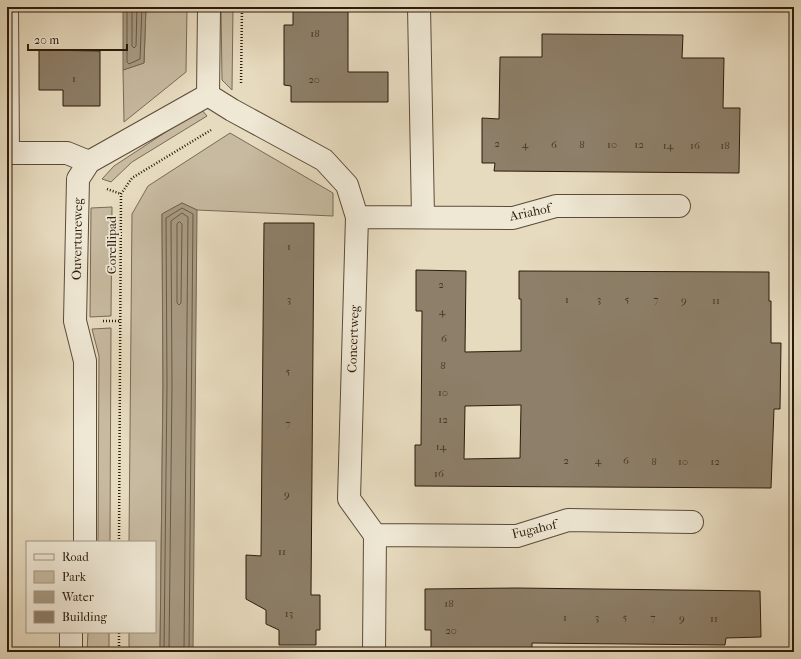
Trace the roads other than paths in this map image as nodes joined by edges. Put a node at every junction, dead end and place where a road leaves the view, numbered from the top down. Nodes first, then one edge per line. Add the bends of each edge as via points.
1 (7, 7) edge
2 (209, 7) edge
3 (419, 7) edge
4 (208, 94) junction
5 (7, 153) edge
6 (89, 162) junction
7 (679, 206) dead end
8 (423, 216) junction
9 (356, 217) junction
10 (692, 522) dead end
11 (375, 535) junction
12 (85, 541) edge
13 (71, 633) edge
14 (71, 652) edge
15 (374, 652) edge

1 - 5 street
2 - 4 street
3 - 8 street
4 - 6 street, Ouvertureweg
4 - 9 street, Concertweg via 232,110 324,160 347,186
5 - 6 street via 67,153
6 - 12 street, Ouvertureweg via 78,179 75,321 85,361
7 - 8 street, Ariahof via 556,206 513,218
8 - 9 street, Ariahof
9 - 11 street, Concertweg via 349,499
10 - 11 street, Fugahof via 568,520 517,536
11 - 15 street
13 - 14 street

